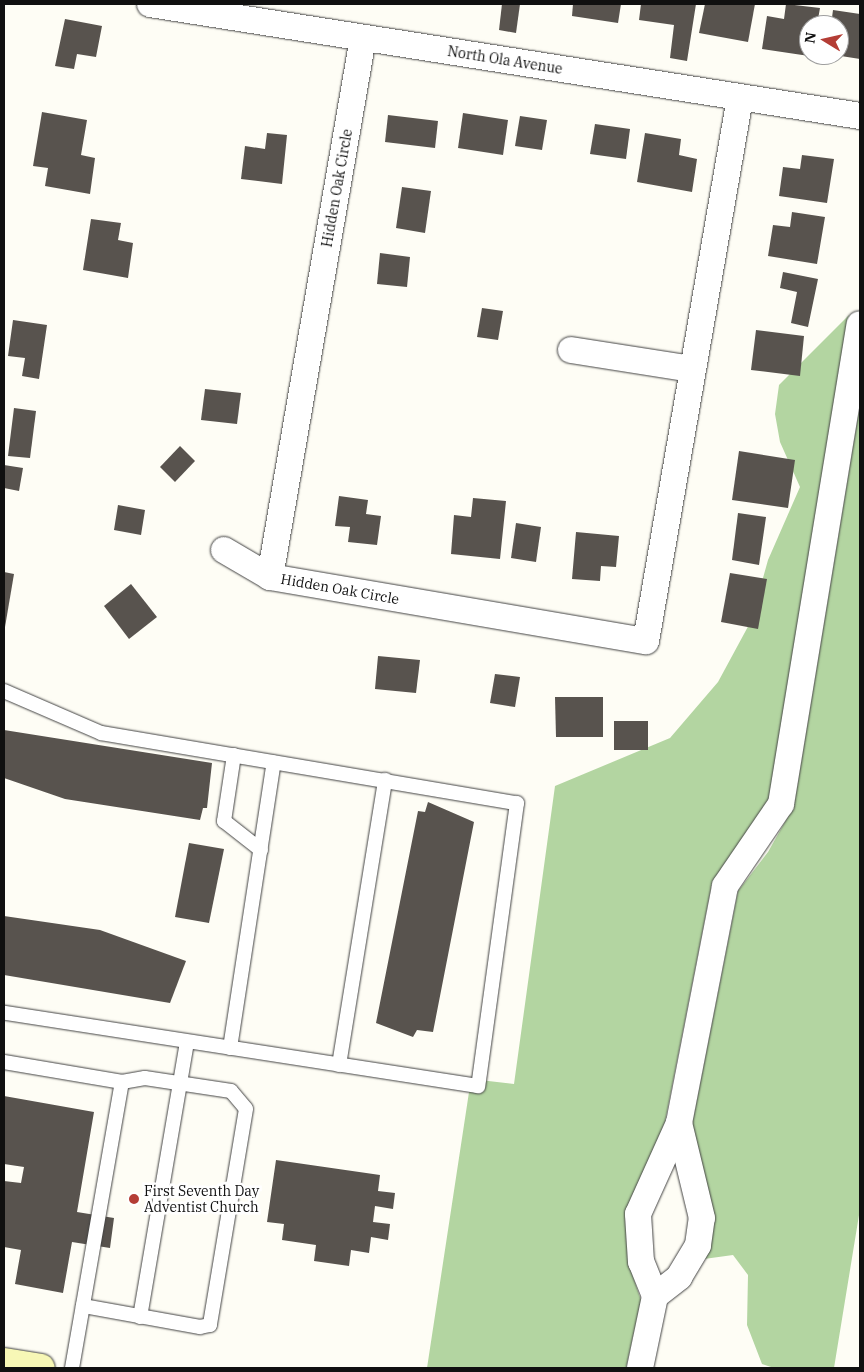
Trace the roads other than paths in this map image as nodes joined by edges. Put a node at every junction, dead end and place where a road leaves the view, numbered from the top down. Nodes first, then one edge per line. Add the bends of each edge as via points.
1 (150, 4) edge
2 (363, 38) junction
3 (740, 98) junction
4 (860, 116) edge
5 (860, 324) edge
6 (571, 350) dead end
7 (693, 369) junction
8 (224, 550) dead end
9 (270, 576) junction
10 (4, 691) edge
11 (234, 755) junction
12 (274, 762) junction
13 (385, 780) junction
14 (261, 850) junction
15 (4, 1013) edge
16 (187, 1042) junction
17 (230, 1048) junction
18 (4, 1062) edge
19 (339, 1065) junction
20 (122, 1082) junction
21 (181, 1084) junction
22 (678, 1124) junction
23 (655, 1296) junction
24 (83, 1306) junction
25 (140, 1317) junction
26 (7, 1364) edge
27 (41, 1368) edge
28 (72, 1368) edge
29 (640, 1368) edge

1 - 2 street, North Ola Avenue
2 - 3 street, North Ola Avenue
2 - 9 street, Hidden Oak Circle
3 - 4 street, North Ola Avenue
3 - 7 street, Hidden Oak Circle
5 - 22 street via 781,804 725,886
6 - 7 street
7 - 9 street, Hidden Oak Circle via 646,642
8 - 9 street
10 - 11 lane via 101,733
11 - 12 lane
11 - 14 lane via 224,821
12 - 13 lane
12 - 14 lane
13 - 19 lane
13 - 19 lane via 517,803 478,1086
14 - 17 lane
15 - 16 lane
16 - 17 lane
16 - 21 lane
17 - 19 lane
18 - 20 lane
20 - 21 lane via 145,1078
20 - 24 lane
21 - 25 lane
21 - 25 lane via 231,1091 242,1099 246,1109 210,1325 200,1327
22 - 23 street via 638,1214 641,1262
22 - 23 street via 702,1218 698,1245 684,1269
23 - 29 street
24 - 25 lane
24 - 28 lane
26 - 27 street

